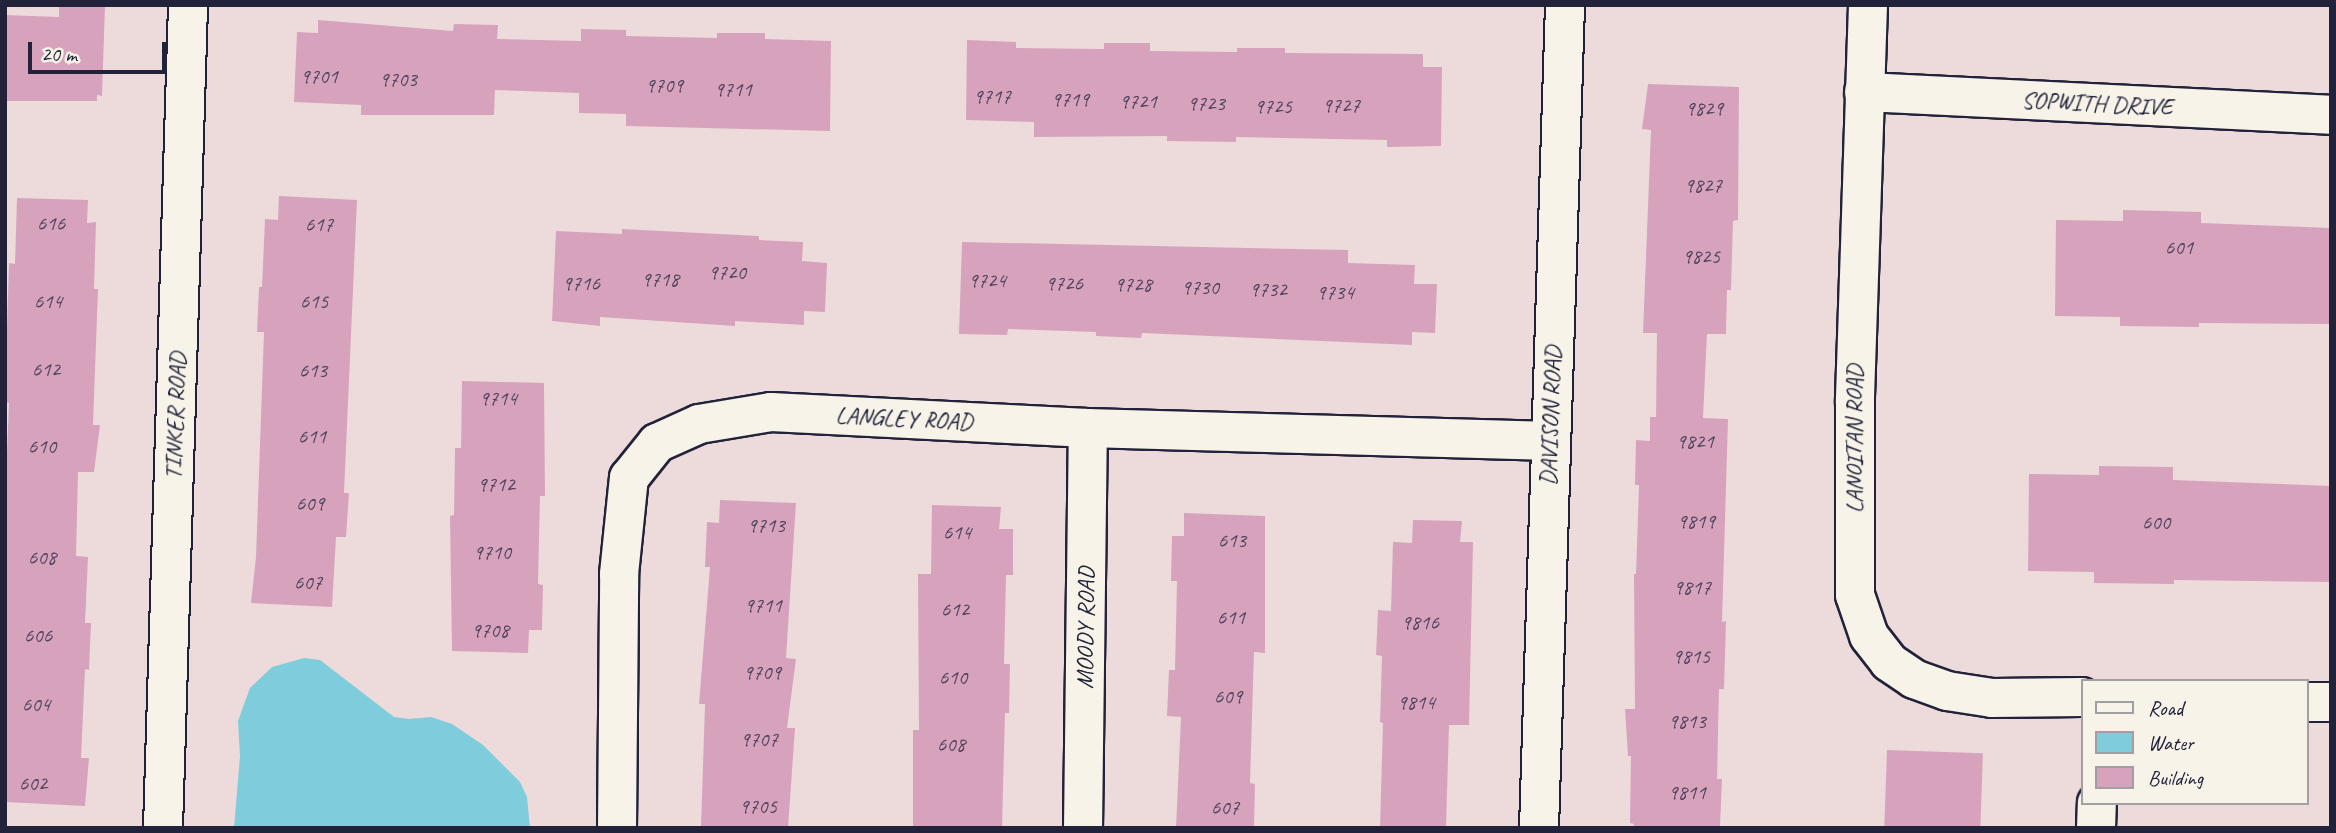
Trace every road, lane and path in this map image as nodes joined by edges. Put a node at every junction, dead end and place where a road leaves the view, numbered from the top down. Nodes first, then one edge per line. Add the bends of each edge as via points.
1 (188, 5) edge
2 (1565, 5) edge
3 (1868, 5) edge
4 (1864, 92) junction
5 (2331, 115) edge
6 (1088, 428) junction
7 (1551, 441) junction
8 (2080, 697) edge
9 (2308, 702) edge
10 (2331, 702) edge
11 (2096, 805) edge
12 (163, 828) edge
13 (617, 828) edge
14 (1083, 828) edge
15 (1539, 828) edge
16 (2096, 828) edge

1 - 12 street, TINKER ROAD
2 - 7 street, DAVISON ROAD
3 - 4 street, LANOITAN ROAD
4 - 5 street, SOPWITH DRIVE
4 - 8 street, LANOITAN ROAD via 1855,596 1869,636 1914,679 1947,691 1992,698
6 - 7 street, LANGLEY ROAD
6 - 13 street, LANGLEY ROAD via 771,412 699,424 657,443 629,478 619,574
6 - 14 street, MOODY ROAD
7 - 15 street, DAVISON ROAD
9 - 10 street
11 - 16 street

